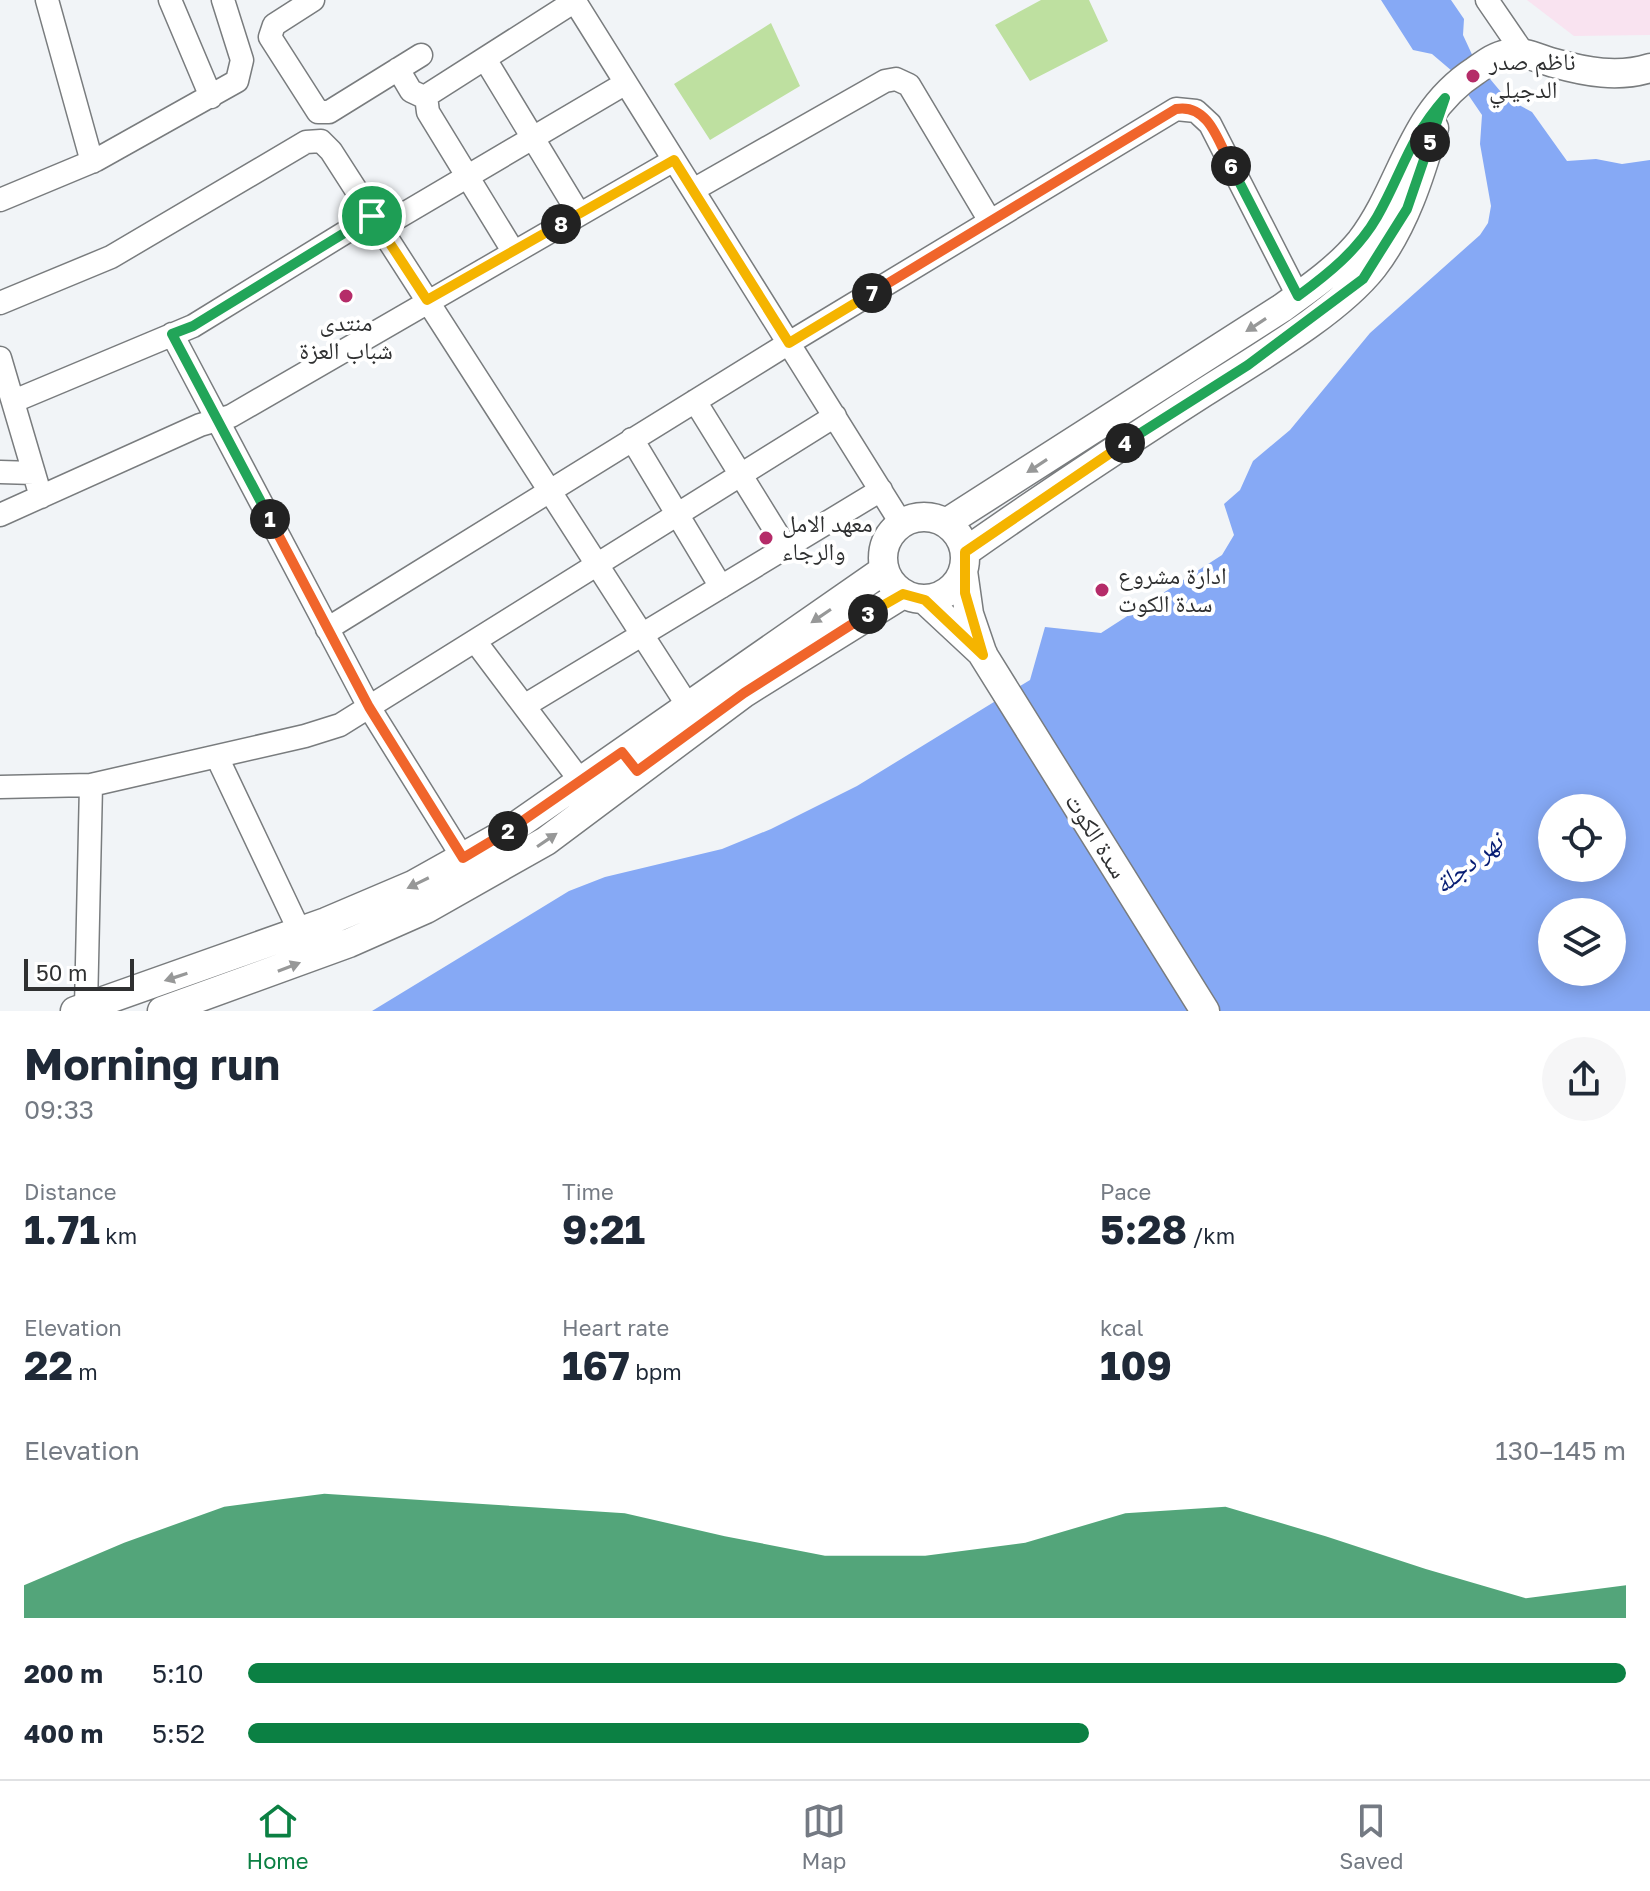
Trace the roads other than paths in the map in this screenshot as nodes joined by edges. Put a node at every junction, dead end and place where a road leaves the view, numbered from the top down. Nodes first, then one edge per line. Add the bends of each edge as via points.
1 (47, 0) edge
2 (170, 0) edge
3 (223, 0) edge
4 (313, 0) edge
5 (574, 0) edge
6 (1487, 0) edge
7 (1524, 54) junction
8 (421, 55) dead end
9 (485, 59) junction
10 (1650, 68) edge
11 (398, 69) junction
12 (626, 83) junction
13 (1451, 90) junction
14 (211, 97) junction
15 (426, 98) junction
16 (321, 113) junction
17 (532, 139) junction
18 (317, 141) junction
19 (674, 160) junction
20 (92, 162) junction
21 (468, 177) junction
22 (693, 190) junction
23 (0, 200) edge
24 (579, 214) junction
25 (990, 221) junction
26 (376, 222) junction
27 (513, 251) junction
28 (1298, 296) junction
29 (427, 300) junction
30 (0, 303) edge
31 (172, 334) junction
32 (789, 343) junction
33 (0, 358) edge
34 (7, 392) edge
35 (695, 401) junction
36 (835, 416) junction
37 (217, 420) junction
38 (632, 439) junction
39 (0, 472) edge
40 (34, 473) junction
41 (742, 475) junction
42 (881, 490) junction
43 (550, 491) junction
44 (41, 497) junction
45 (0, 515) edge
46 (678, 515) junction
47 (901, 523) junction
48 (946, 523) junction
49 (786, 548) junction
50 (964, 561) junction
51 (598, 565) junction
52 (884, 570) junction
53 (721, 587) junction
54 (914, 597) junction
55 (327, 629) junction
56 (643, 635) junction
57 (475, 641) junction
58 (985, 658) junction
59 (524, 706) junction
60 (688, 706) junction
61 (369, 707) junction
62 (217, 757) junction
63 (630, 762) junction
64 (579, 779) junction
65 (91, 785) junction
66 (0, 787) edge
67 (463, 858) junction
68 (300, 932) junction
69 (81, 1009) edge
70 (162, 1011) edge
71 (1205, 1011) edge

1 - 20 street
2 - 14 street
3 - 14 street via 242,69 237,81
4 - 16 street via 274,25 270,37
5 - 9 street
5 - 12 street
6 - 7 street
7 - 10 main road via 1599,73
7 - 13 main road via 1494,58
8 - 11 street
9 - 15 street
9 - 17 street
11 - 15 street via 411,91
11 - 16 street
12 - 17 street
12 - 19 street
13 - 28 main road via 1416,133 1378,216 1359,243
13 - 50 main road via 1407,209 1363,279 1248,365 1074,476
14 - 20 street
15 - 21 street via 428,112
16 - 18 street
17 - 21 street
17 - 24 street
18 - 26 street via 331,151
18 - 30 street via 306,142 111,257
19 - 22 street
19 - 24 street
20 - 23 street
21 - 26 street
21 - 27 street
22 - 25 street via 896,79 909,85
22 - 32 street
24 - 27 street
25 - 28 street via 1176,109 1189,108 1210,124
25 - 32 street
26 - 29 street
26 - 31 street
27 - 29 street
28 -> 48 main road
29 - 37 street
29 - 43 street
31 - 34 street
31 - 37 street
32 - 35 street
32 - 36 street
33 - 34 street
34 - 40 street
35 - 38 street
35 - 41 street
36 - 41 street
36 - 42 street
37 - 44 street
37 - 55 street
38 - 43 street
38 - 46 street
39 - 40 street
40 - 44 street
41 - 46 street
41 - 49 street
42 - 47 street
42 - 49 street
43 - 51 street
43 - 55 street
44 - 45 street
46 - 51 street
46 - 53 street
47 - 48 main road via 924,516
47 - 52 main road via 885,543
48 - 50 main road via 955,531
49 - 53 street
50 - 54 main road via 948,591
50 - 58 main road via 969,614
51 - 56 street
51 - 57 street
52 - 54 main road
52 -> 60 main road
53 - 56 street
54 - 58 main road
54 - 63 main road
55 - 61 street
56 - 59 street
56 - 60 street
57 - 59 street
57 - 61 street
58 - 71 main road, سدة الكوت
59 - 64 street
60 - 63 main road
61 - 62 street via 325,730
61 - 67 street
62 - 65 street
62 - 68 street
63 - 64 main road
70 -> 63 main road via 292,966 426,909 546,841
64 - 67 main road
65 - 66 street
65 - 69 street
67 -> 68 main road
68 -> 69 main road

